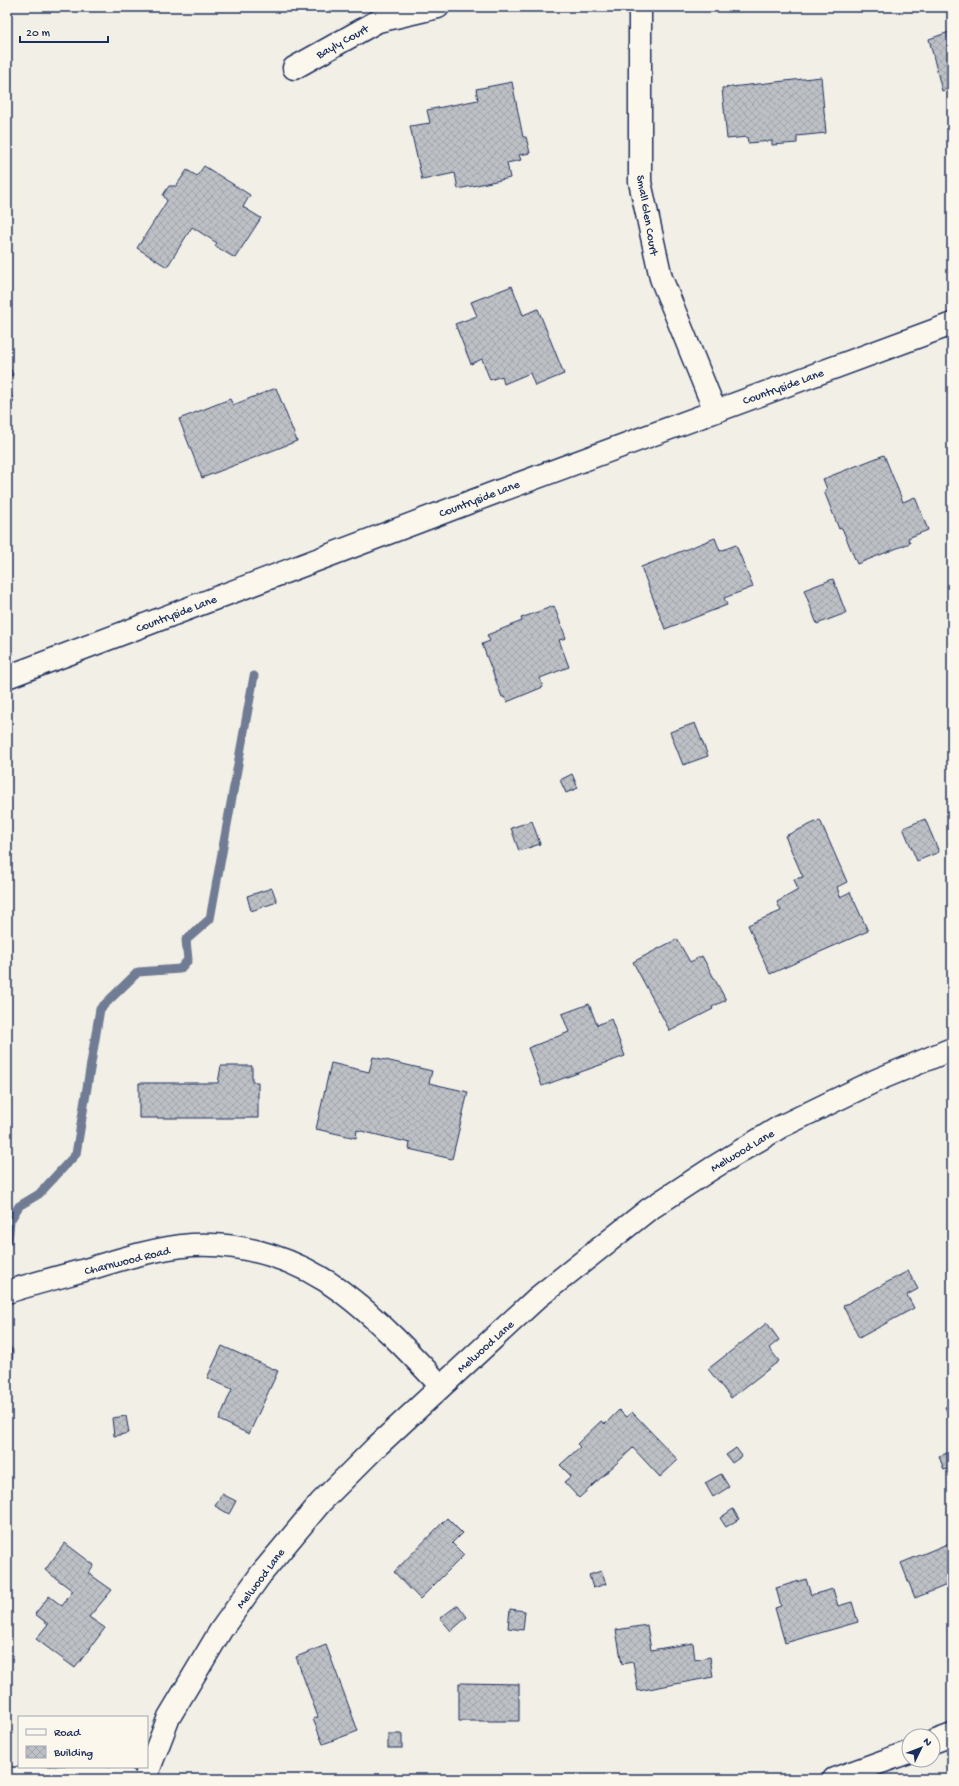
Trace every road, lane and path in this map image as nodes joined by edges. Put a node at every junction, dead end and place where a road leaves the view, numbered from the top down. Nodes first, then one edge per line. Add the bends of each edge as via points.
1 (438, 7) edge
2 (640, 7) edge
3 (294, 68) dead end
4 (952, 324) edge
5 (715, 411) junction
6 (7, 677) edge
7 (952, 1049) edge
8 (7, 1292) edge
9 (441, 1386) junction
10 (952, 1734) edge
11 (941, 1739) edge
12 (901, 1755) edge
13 (8, 1779) edge
14 (126, 1779) edge
15 (145, 1779) edge
16 (834, 1779) edge

1 - 3 street, Bayly Court via 378,21
2 - 5 street, Small Glen Court via 640,182 661,278
4 - 5 street, Countryside Lane
5 - 6 street, Countryside Lane
7 - 9 street, Melwood Lane via 877,1080 780,1127 711,1168 648,1210 537,1298
8 - 9 street, Charnwood Road via 146,1252 191,1245 218,1245 252,1250 304,1268 342,1292 397,1340
9 - 15 street, Melwood Lane via 321,1502 261,1574 221,1630 169,1717
10 - 11 street
12 - 16 street
13 - 14 street via 90,1776

